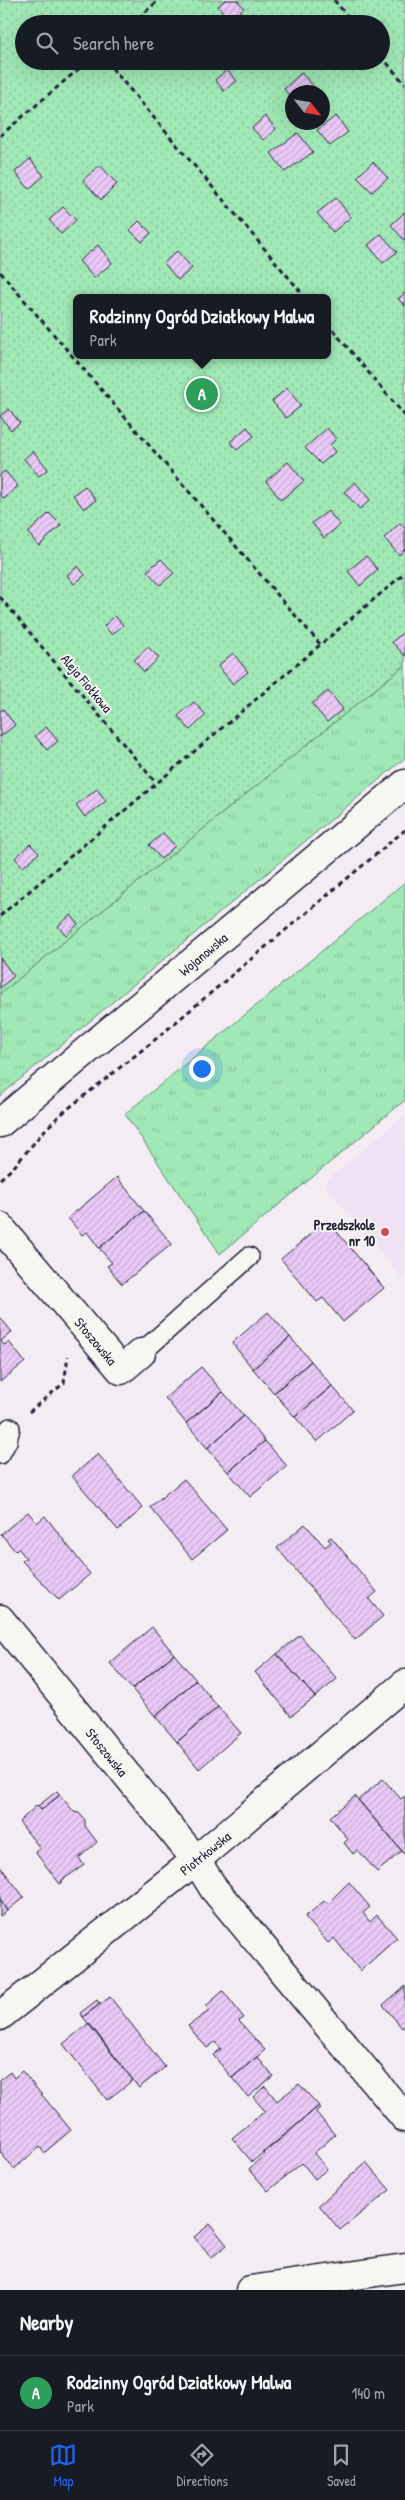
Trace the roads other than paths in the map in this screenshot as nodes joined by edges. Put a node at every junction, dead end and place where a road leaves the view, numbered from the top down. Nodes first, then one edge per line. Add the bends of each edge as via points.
1 (405, 784) edge
2 (0, 1123) edge
3 (0, 1227) edge
4 (250, 1257) dead end
5 (141, 1353) joint
6 (10, 1428) road end
7 (0, 1454) edge
8 (0, 1619) edge
9 (405, 1684) edge
10 (196, 1860) junction
11 (0, 2016) edge
12 (405, 2118) edge
13 (405, 2268) edge
14 (250, 2290) edge

1 - 2 street, Wojanowska
3 - 5 street, Stoszowska via 121,1370
4 - 5 lane, Stoszowska
6 - 7 lane
8 - 10 street, Stoszowska
9 - 10 street, Piotrkowska
10 - 11 street, Piotrkowska
10 - 12 street, Stoszowska via 214,1889
13 - 14 street

